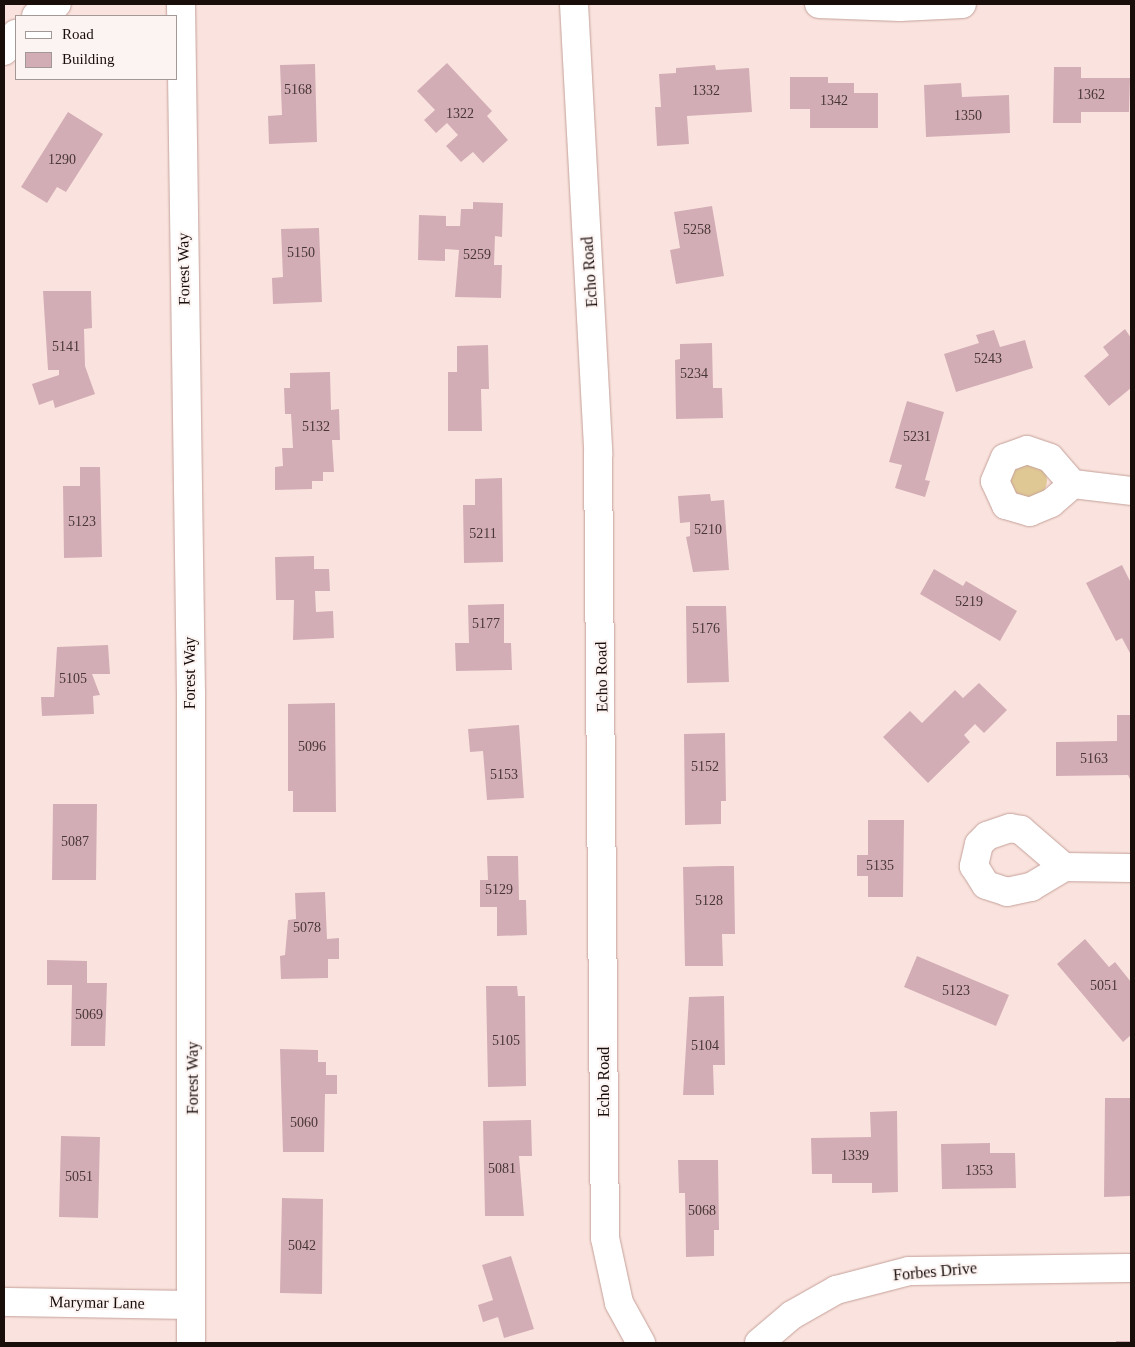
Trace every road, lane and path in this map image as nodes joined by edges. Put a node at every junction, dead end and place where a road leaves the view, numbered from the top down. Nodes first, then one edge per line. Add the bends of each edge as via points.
1 (57, 4) edge
2 (181, 4) edge
3 (574, 4) edge
4 (819, 4) edge
5 (962, 4) edge
6 (38, 15) edge
7 (15, 35) edge
8 (4, 50) edge
9 (1073, 484) dead end
10 (1131, 491) edge
11 (1064, 867) dead end
12 (1131, 868) edge
13 (1131, 1268) edge
14 (4, 1302) edge
15 (191, 1305) junction
16 (191, 1343) edge
17 (641, 1343) edge
18 (759, 1343) edge

1 - 6 street
2 - 15 street, Forest Way via 191,693
3 - 17 street, Echo Road via 598,453 606,1238 619,1303
4 - 5 street
7 - 8 street
9 - 10 street
11 - 12 street
13 - 18 street, Forbes Drive via 909,1271 836,1290 792,1315
14 - 15 street, Marymar Lane
15 - 16 street, Forest Way

